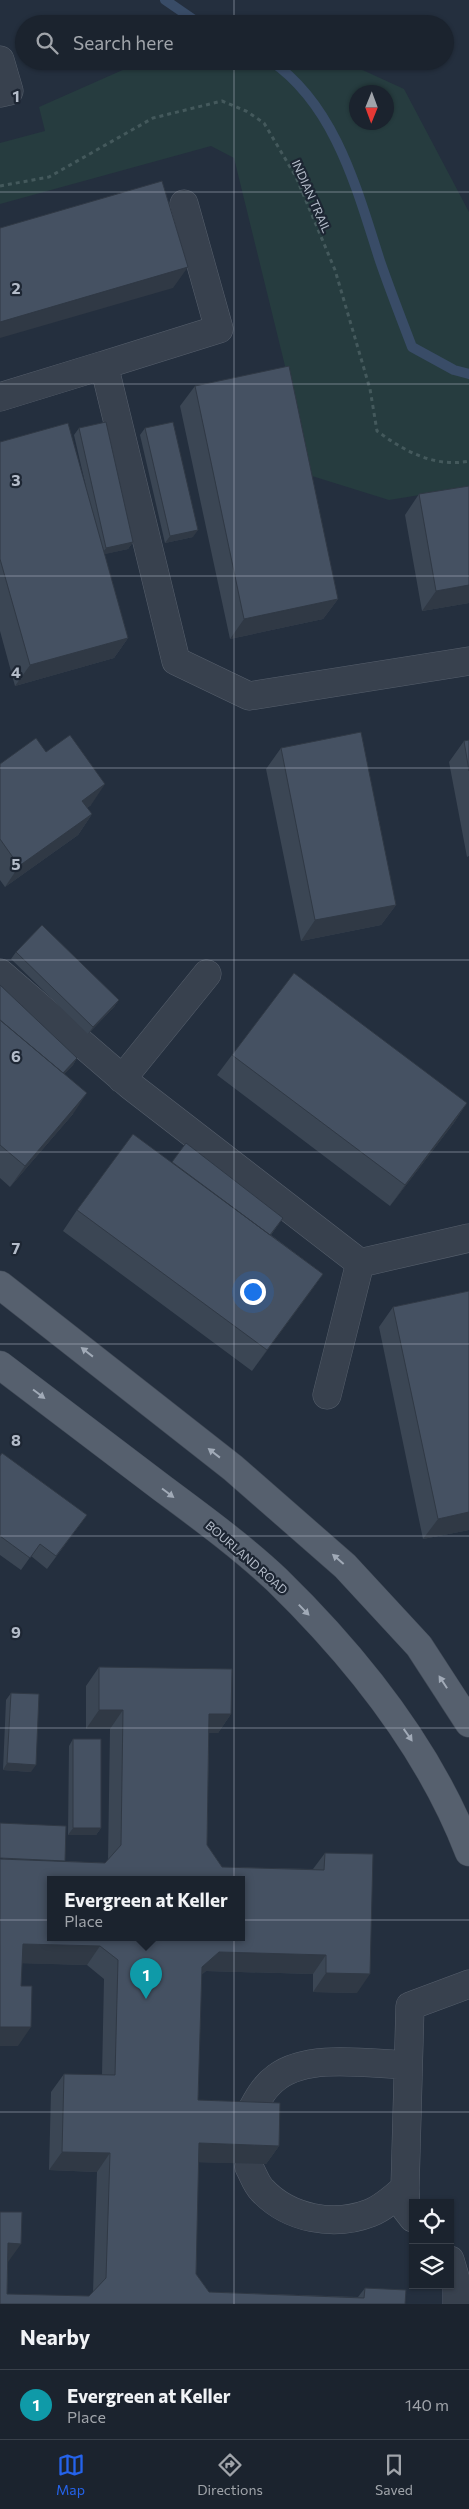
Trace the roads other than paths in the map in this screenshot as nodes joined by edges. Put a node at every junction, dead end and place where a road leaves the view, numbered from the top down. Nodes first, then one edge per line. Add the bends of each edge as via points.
1 (0, 60) edge
2 (0, 93) edge
3 (184, 204) dead end
4 (104, 365) junction
5 (0, 397) edge
6 (469, 661) edge
7 (0, 973) edge
8 (208, 974) dead end
9 (122, 1079) junction
10 (469, 1238) edge
11 (360, 1263) junction
12 (0, 1285) edge
13 (0, 1365) edge
14 (327, 1395) dead end
15 (469, 1723) edge
16 (469, 1852) edge
17 (469, 1984) edge
18 (408, 2065) junction
19 (248, 2117) edge
20 (249, 2167) edge
21 (405, 2188) junction
22 (409, 2213) edge
23 (454, 2276) edge
24 (457, 2304) edge

1 - 2 lane via 9,91
3 - 4 lane via 219,329
4 - 5 lane
4 - 6 lane via 176,661 249,696
7 - 9 lane
8 - 9 lane
9 - 11 lane
10 - 11 lane
11 - 14 lane
15 -> 12 main road via 419,1646 345,1566 233,1468
13 -> 16 main road, BOURLAND ROAD via 204,1520 282,1587 348,1655 411,1738
17 - 18 lane via 410,2006
18 - 19 lane via 328,2062 301,2065 277,2077 260,2095
18 - 21 lane
20 - 21 lane via 261,2189 279,2206 302,2216 352,2218 371,2213
21 - 22 lane
23 - 24 lane

